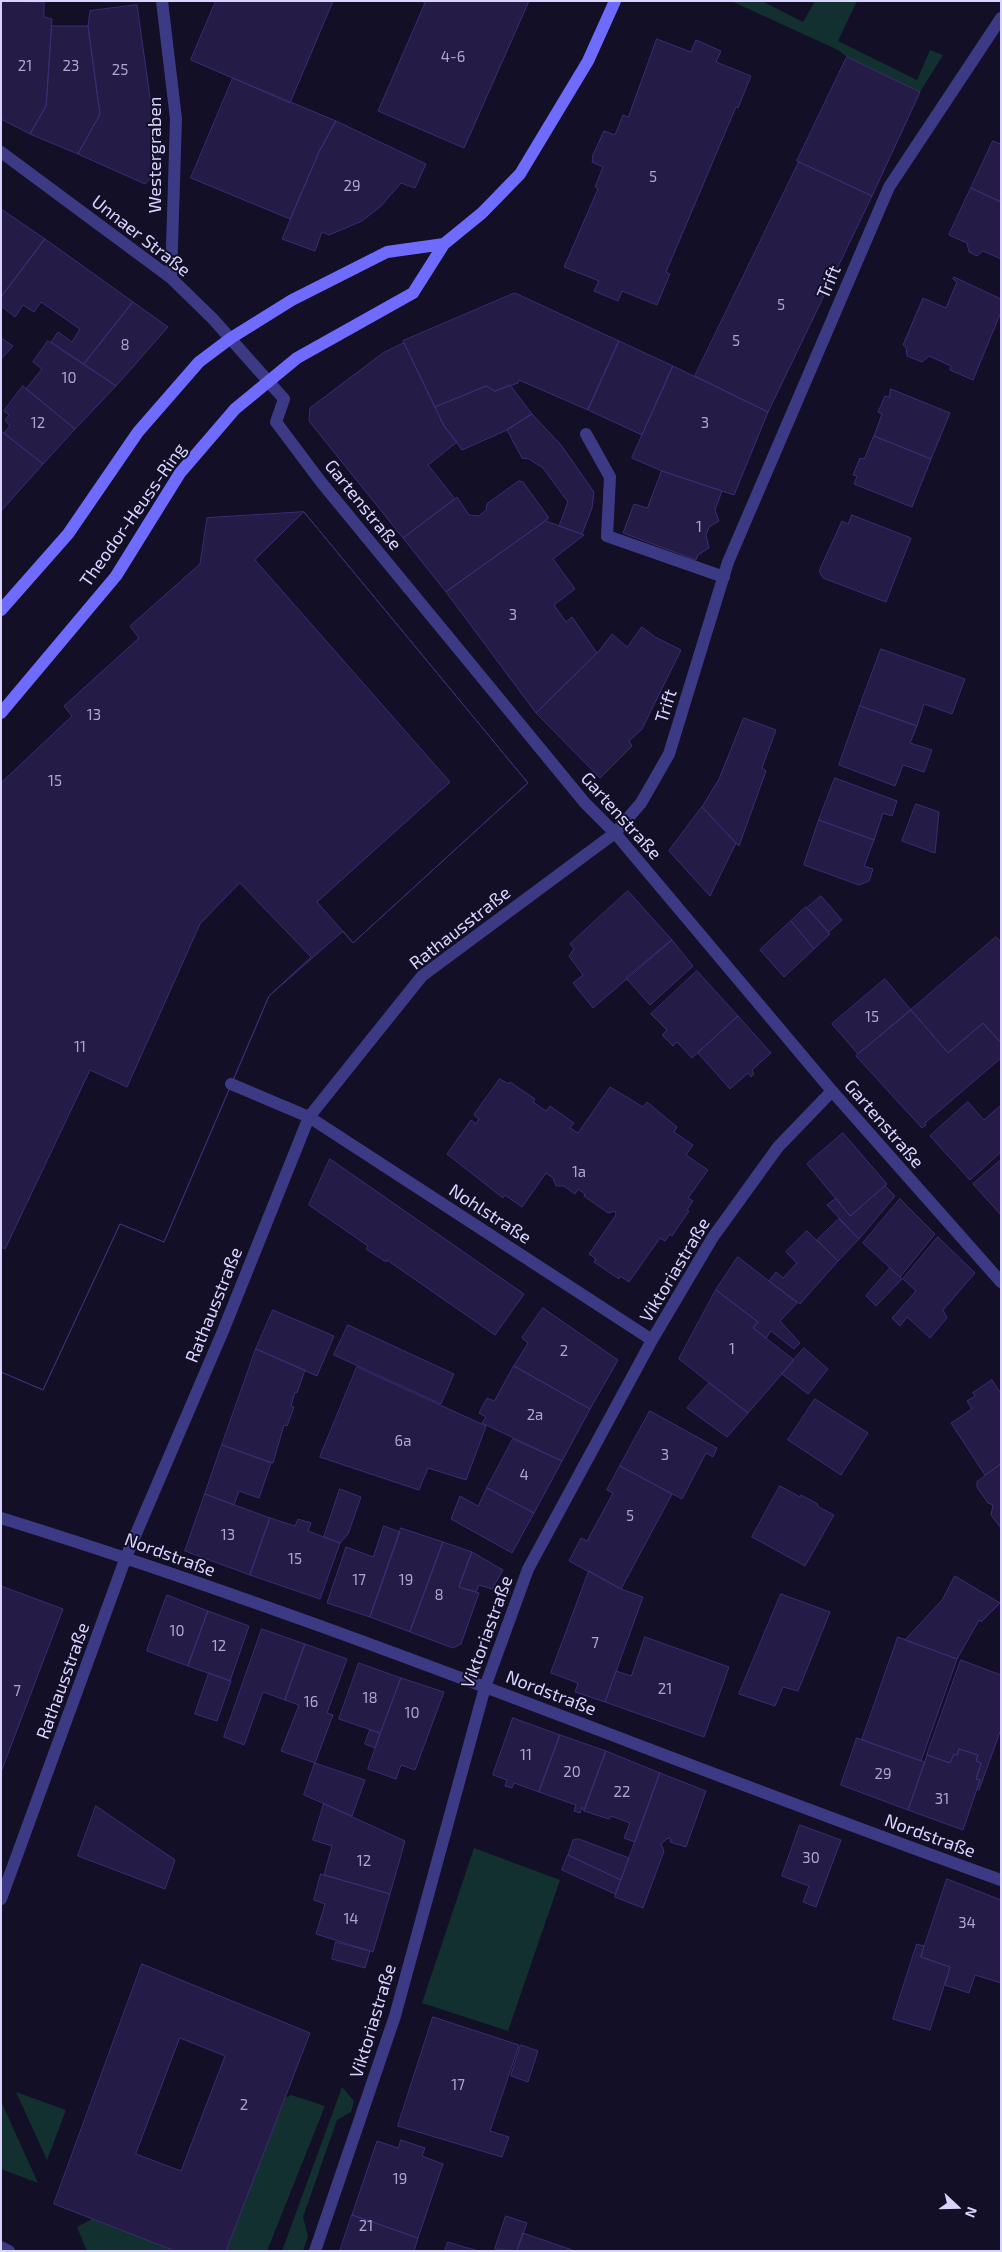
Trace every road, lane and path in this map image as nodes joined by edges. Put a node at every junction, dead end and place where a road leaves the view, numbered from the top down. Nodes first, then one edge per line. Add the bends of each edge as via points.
1 (162, 1) edge
2 (615, 1) edge
3 (1001, 18) edge
4 (3, 157) edge
5 (444, 244) junction
6 (171, 278) junction
7 (230, 338) junction
8 (250, 359) joint
9 (268, 380) junction
10 (586, 434) dead end
11 (724, 577) junction
12 (1, 610) edge
13 (1, 713) edge
14 (614, 833) junction
15 (232, 1084) dead end
16 (832, 1091) junction
17 (309, 1117) junction
18 (1001, 1282) edge
19 (652, 1340) junction
20 (1, 1518) edge
21 (126, 1557) junction
22 (485, 1687) junction
23 (1001, 1880) edge
24 (1, 1899) edge
25 (1, 2247) edge
26 (9, 2251) edge
27 (315, 2251) edge

1 - 6 street, Westergraben via 176,119
2 - 5 main road, Theodor-Heuss-Ring via 588,61 520,174 482,213
3 - 11 street, Trift via 888,187
4 - 6 street, Unnaer Straße
5 - 7 main road via 387,252 292,300
5 - 9 main road, Theodor-Heuss-Ring via 413,293 297,358
6 - 7 street, Unnaer Straße
7 - 8 street, Unnaer Straße
7 - 12 main road via 199,362 138,432 68,534
8 - 9 street, Gartenstraße
9 - 13 main road, Theodor-Heuss-Ring via 235,409 180,473 116,576
9 - 14 street, Gartenstraße via 284,398 276,422 321,482 585,803
10 - 11 street via 610,477 607,536
11 - 14 street, Trift via 669,754 641,803
14 - 16 street, Gartenstraße
14 - 17 street, Rathausstraße via 422,976
15 - 17 street, Nohlstraße
16 - 18 street, Gartenstraße
16 - 19 street, Viktoriastraße via 778,1147 713,1237
17 - 19 street, Nohlstraße
17 - 21 street, Rathausstraße via 223,1331
19 - 22 street, Viktoriastraße via 528,1569
20 - 21 street, Nordstraße
21 - 22 street, Nordstraße
21 - 24 street, Rathausstraße
22 - 23 street, Nordstraße
22 - 27 street, Viktoriastraße via 395,2016
25 - 26 street

